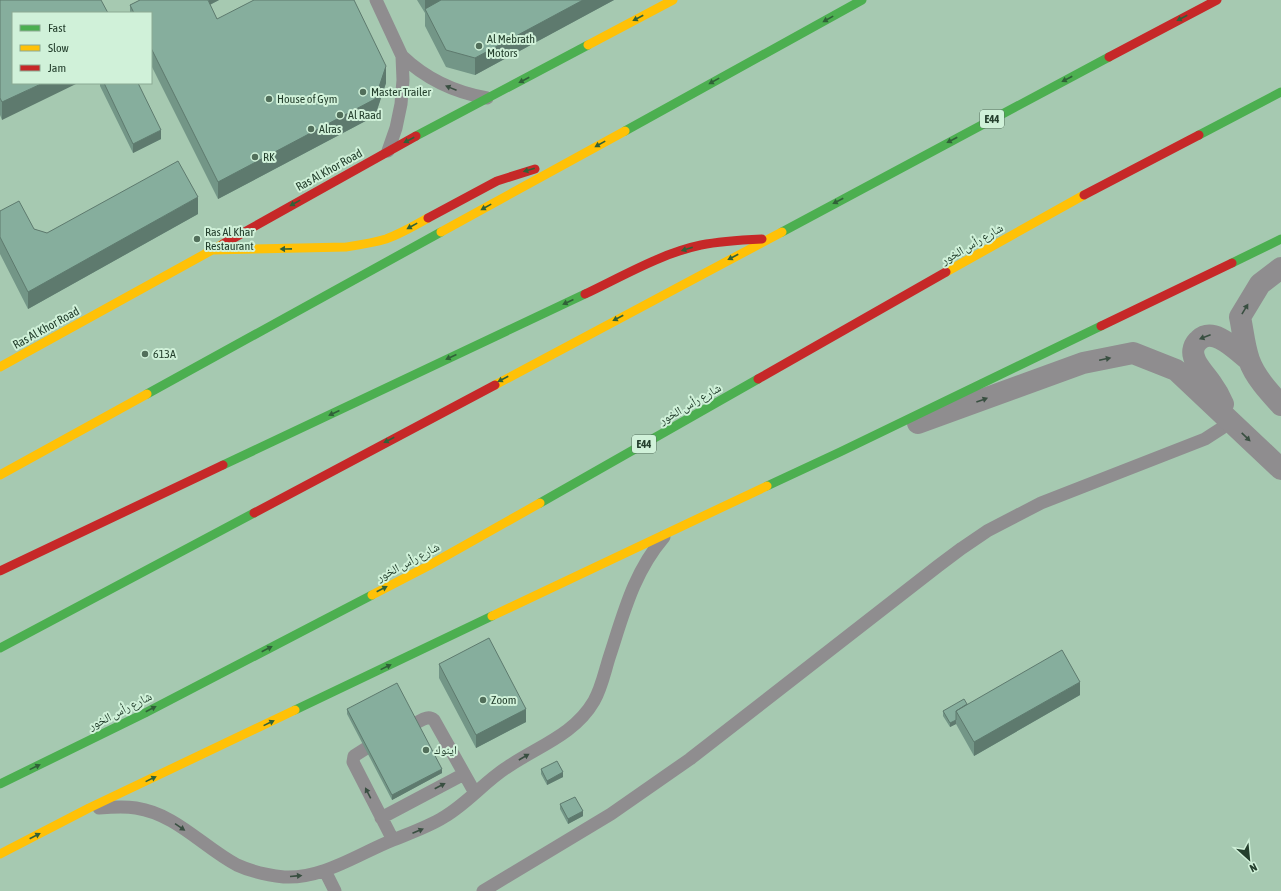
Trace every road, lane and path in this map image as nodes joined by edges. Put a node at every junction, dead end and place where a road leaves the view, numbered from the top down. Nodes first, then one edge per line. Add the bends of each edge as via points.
1 (376, 0) edge
2 (673, 0) edge
3 (862, 0) edge
4 (1217, 0) edge
5 (402, 56) junction
6 (1281, 92) edge
7 (488, 98) junction
8 (388, 151) junction
9 (567, 162) junction
10 (767, 239) junction
11 (1281, 239) edge
12 (212, 250) junction
13 (1281, 268) edge
14 (0, 360) edge
15 (1249, 360) junction
16 (12, 361) junction
17 (0, 367) edge
18 (1281, 405) edge
19 (1229, 420) junction
20 (840, 452) junction
21 (1281, 469) edge
22 (0, 475) edge
23 (670, 531) junction
24 (2, 570) edge
25 (0, 648) edge
26 (416, 723) edge
27 (365, 750) edge
28 (464, 774) junction
29 (0, 784) edge
30 (475, 793) junction
31 (89, 808) junction
32 (381, 818) junction
33 (393, 840) junction
34 (0, 854) edge
35 (325, 871) junction
36 (335, 891) edge
37 (483, 891) edge

1 - 5 lane
2 -> 7 main road, Ras Al Khor Road
3 -> 9 main road
4 -> 10 main road, E44
7 -> 5 lane via 472,96 441,84 427,77
5 - 8 lane via 401,104
29 -> 6 main road, شارع رأس الخور / E44 via 145,713 428,566 1053,212
7 -> 8 main road, Ras Al Khor Road
8 -> 12 main road, Ras Al Khor Road
9 -> 12 main road via 537,168 497,182 404,231 366,244 326,248
9 -> 22 main road
10 -> 24 main road via 733,240 700,245 667,255
10 -> 25 main road, E44
11 - 20 main road
12 - 16 main road, Ras Al Khor Road
15 -> 13 street via 1240,317 1260,284
14 - 16 main road
15 - 18 street via 1256,374
15 -> 19 street via 1218,336 1203,336 1193,348 1196,363 1218,394
16 - 17 main road, Ras Al Khor Road
20 -> 19 street via 1083,363 1133,353 1176,370
19 -> 21 street
19 - 37 lane via 1205,439 1041,503 987,531 950,557 690,760 611,814
20 - 23 main road
30 -> 23 lane via 508,766 565,733 587,712 601,686 635,583 652,552
31 -> 23 main road
26 - 28 lane via 428,718 434,720
32 -> 27 lane via 353,762 354,756
28 - 30 lane
32 -> 28 lane
33 -> 30 lane via 445,817
34 -> 31 main road
31 -> 35 lane via 137,808 161,816 236,864 253,872 289,877
32 - 33 lane
33 - 35 lane
35 - 36 lane

